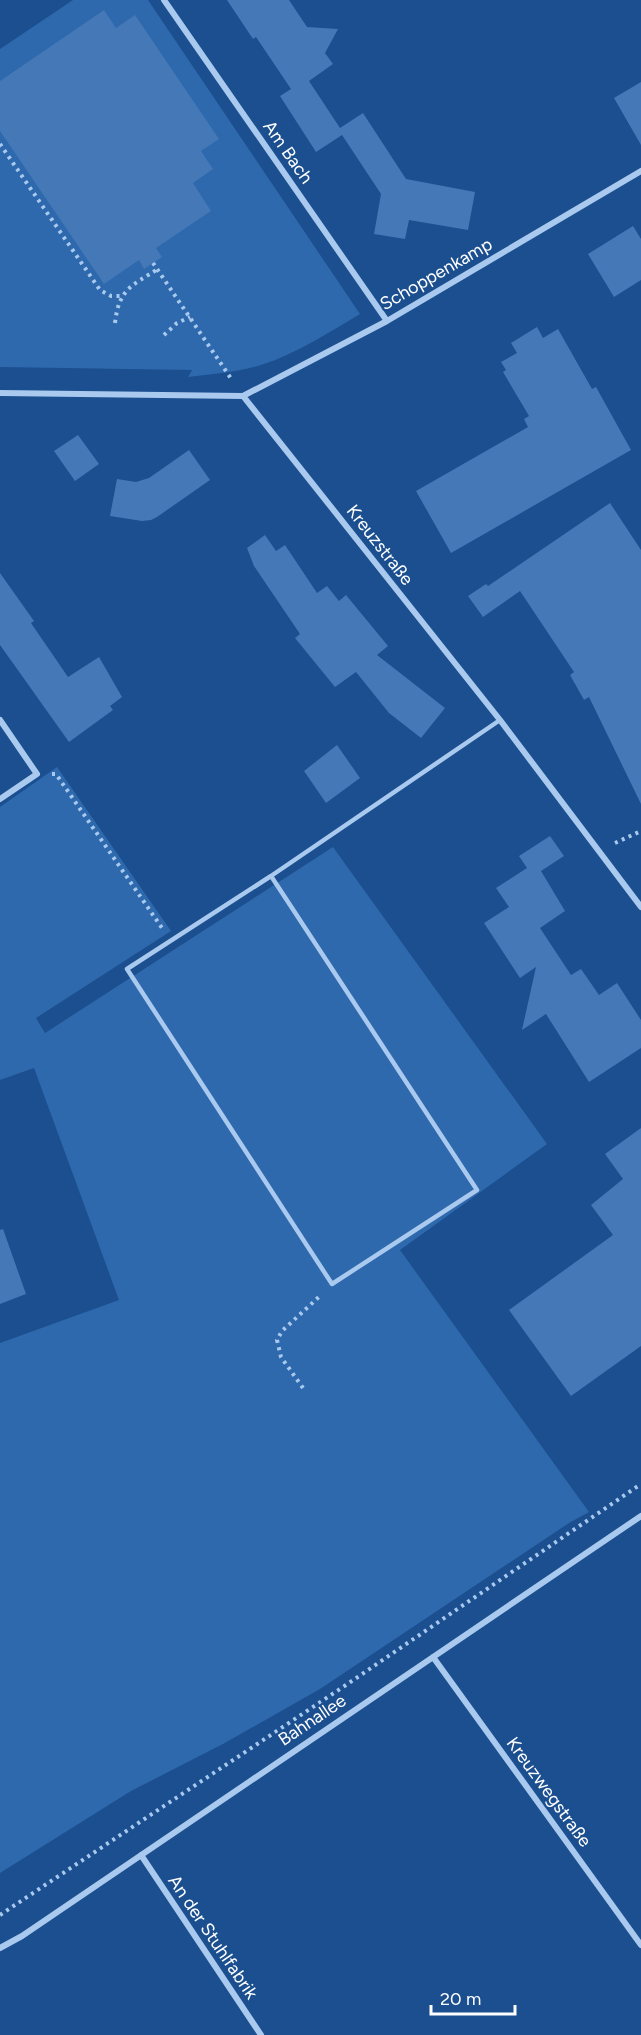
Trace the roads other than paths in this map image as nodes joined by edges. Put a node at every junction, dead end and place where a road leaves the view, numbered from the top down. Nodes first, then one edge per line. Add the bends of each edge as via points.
1 (164, 0) edge
2 (641, 171) edge
3 (387, 321) junction
4 (0, 393) edge
5 (243, 396) junction
6 (0, 720) edge
7 (500, 720) junction
8 (0, 799) edge
9 (271, 876) junction
10 (641, 907) edge
11 (641, 1515) edge
12 (433, 1657) junction
13 (141, 1855) junction
14 (641, 1945) edge
15 (0, 1948) edge
16 (261, 2035) edge

1 - 3 street, Am Bach
2 - 3 street, Schoppenkamp
3 - 5 street, Schoppenkamp
4 - 5 street
5 - 7 street, Kreuzstraße
6 - 8 street via 36,774
7 - 9 lane
7 - 10 street, Kreuzstraße
9 - 9 lane via 477,1190 332,1284 127,969
11 - 12 street, Bahnallee
12 - 13 street, Bahnallee
12 - 14 street, Kreuzwegstraße
13 - 15 street, Bahnallee
13 - 16 street, An der Stuhlfabrik

